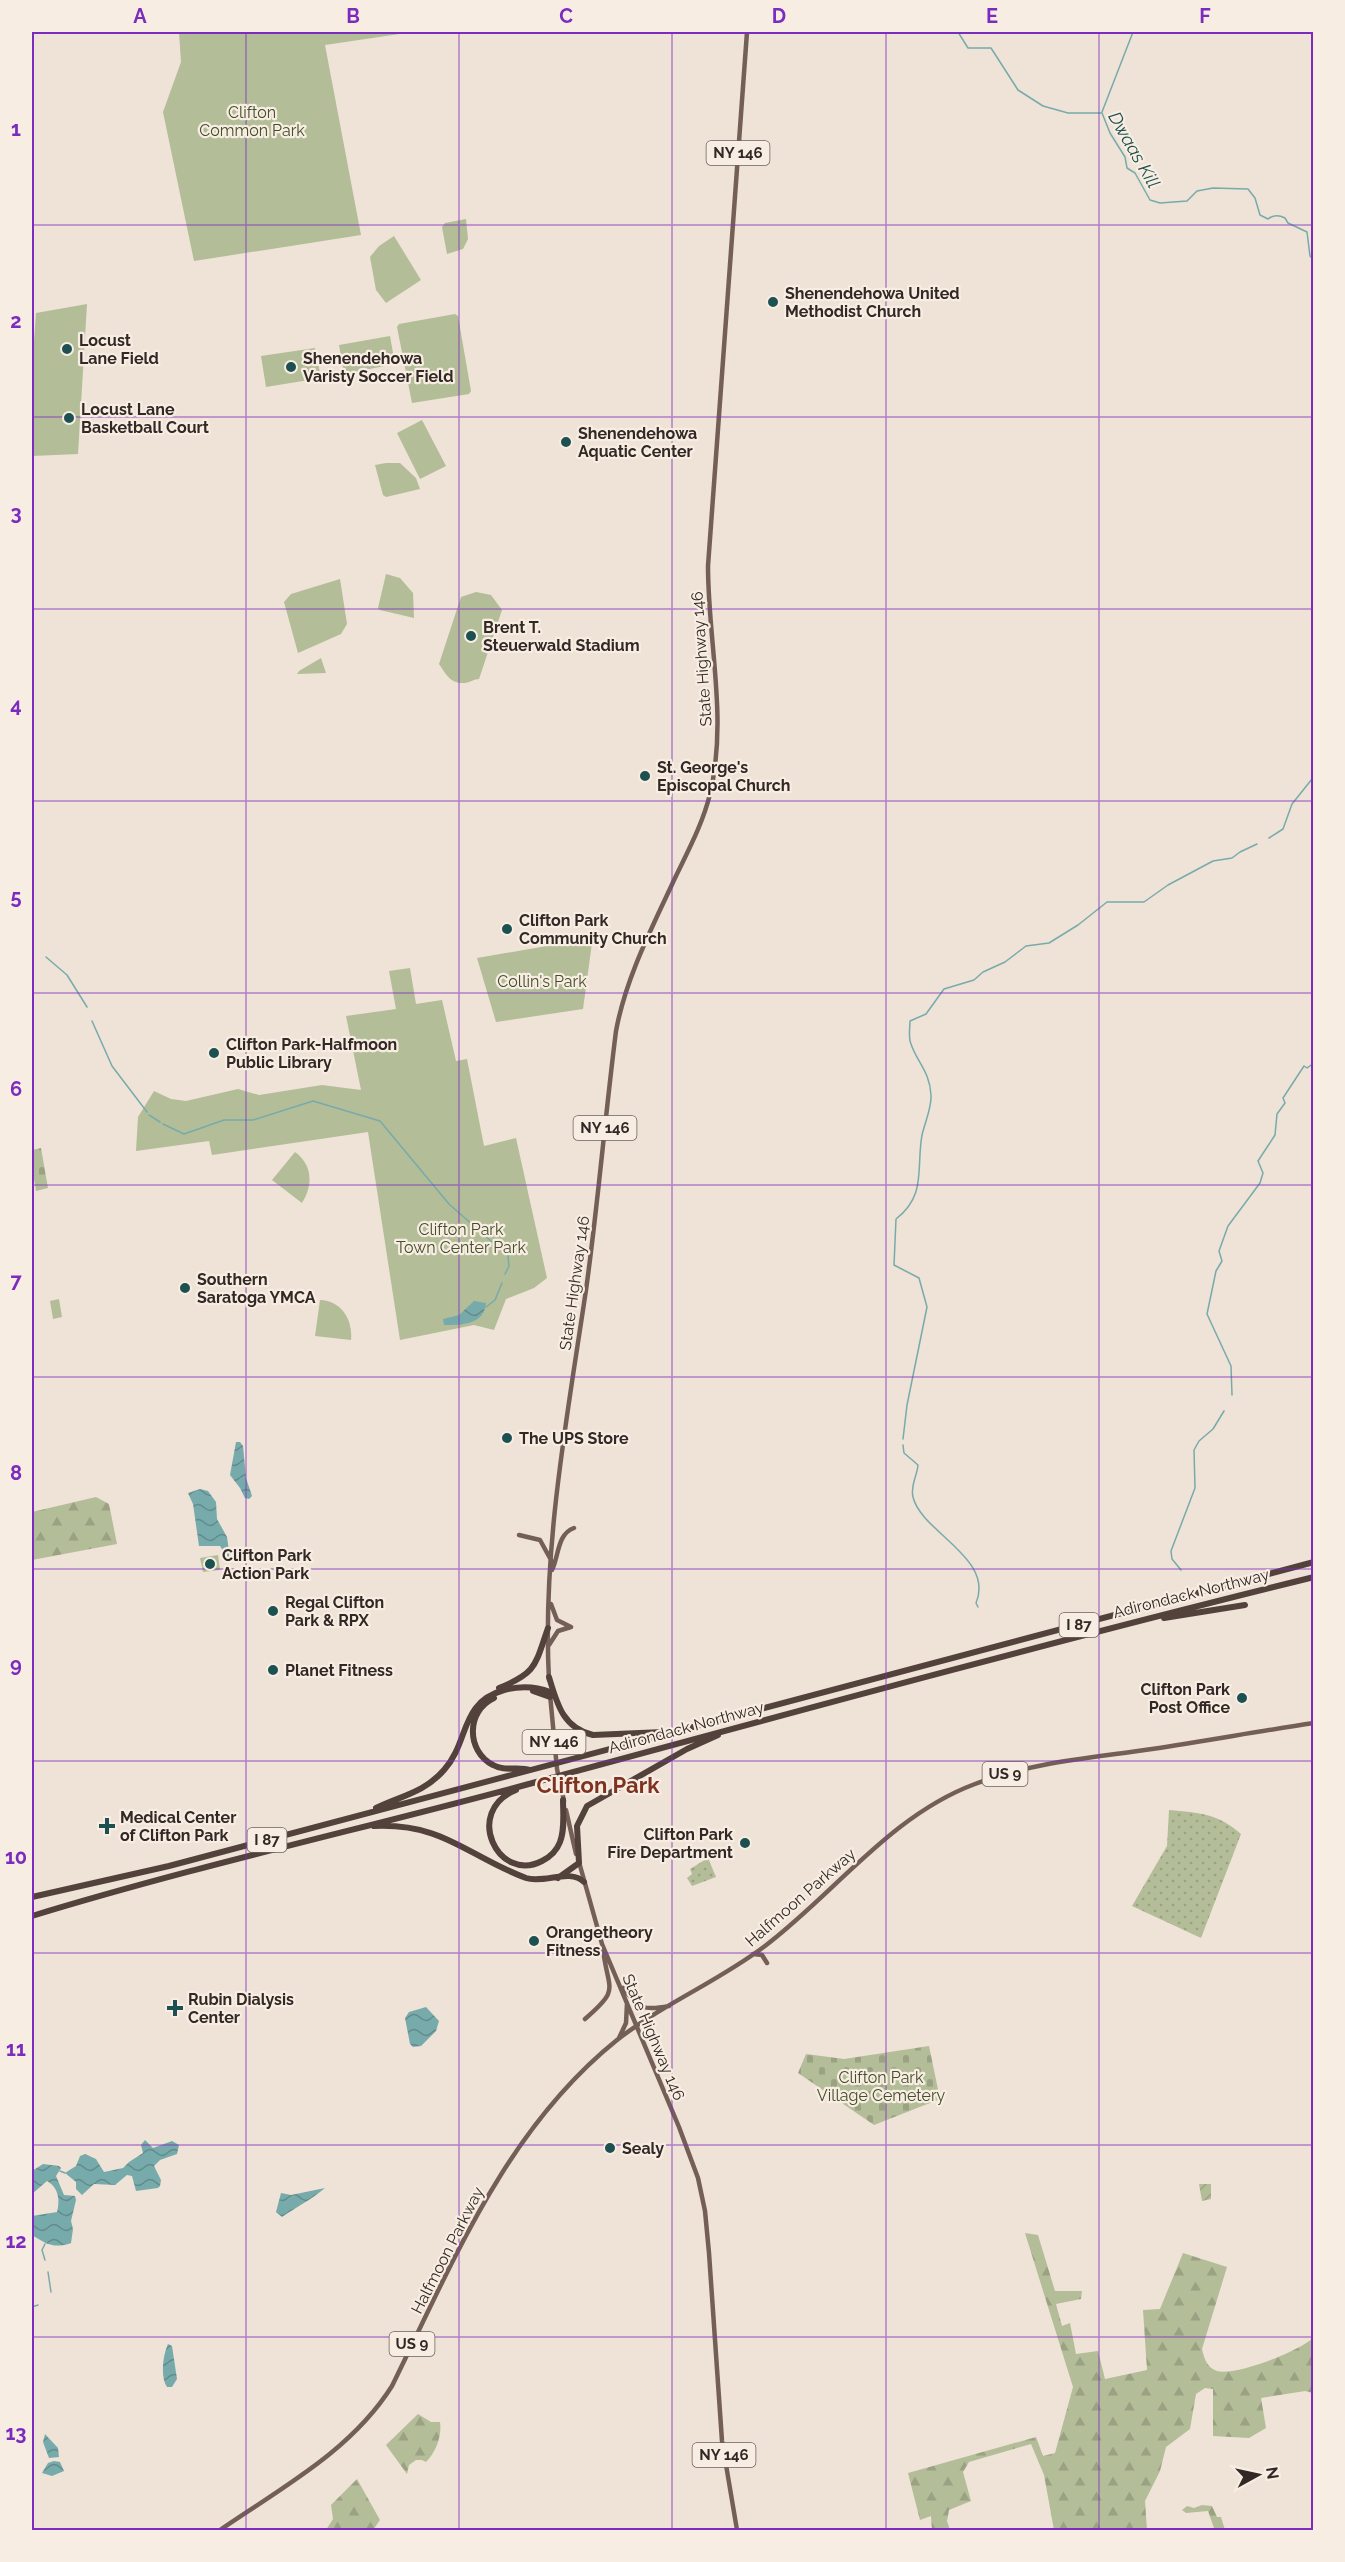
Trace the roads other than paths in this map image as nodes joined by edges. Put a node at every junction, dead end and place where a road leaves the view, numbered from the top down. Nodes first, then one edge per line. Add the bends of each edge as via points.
1 (747, 32) edge
2 (574, 1528) dead end
3 (519, 1535) dead end
4 (552, 1562) junction
5 (1314, 1562) edge
6 (551, 1573) junction
7 (1314, 1576) edge
8 (550, 1597) junction
9 (1245, 1605) dead end
10 (1125, 1624) junction
11 (548, 1628) junction
12 (548, 1647) junction
13 (549, 1677) junction
14 (550, 1694) junction
15 (482, 1699) junction
16 (1314, 1723) edge
17 (743, 1725) junction
18 (670, 1733) junction
19 (530, 1770) junction
20 (545, 1780) junction
21 (563, 1800) junction
22 (364, 1815) junction
23 (358, 1827) junction
24 (579, 1863) junction
25 (558, 1878) junction
26 (584, 1882) junction
27 (32, 1897) edge
28 (32, 1916) edge
29 (602, 1944) junction
30 (753, 1954) junction
31 (767, 1963) dead end
32 (618, 1981) junction
33 (627, 2002) junction
34 (672, 2005) junction
35 (585, 2019) dead end
36 (637, 2027) junction
37 (617, 2040) junction
38 (220, 2530) edge
39 (737, 2530) edge

1 - 4 main road, State Highway 146 / NY 146 via 708,566 718,747 707,803 640,954 617,1025 593,1238 558,1473
2 - 6 main road via 562,1536
3 - 4 main road via 540,1540
4 - 6 main road, State Highway 146 / NY 146
5 - 18 highway, Adirondack Northway / I 87
6 - 8 main road, State Highway 146 / NY 146
7 - 10 highway, Adirondack Northway / I 87
8 - 11 main road, State Highway 146 / NY 146
8 - 12 main road via 557,1620 571,1627 558,1631
9 - 10 highway
10 - 17 highway, Adirondack Northway / I 87
11 - 12 main road, State Highway 146 / NY 146
11 - 15 highway via 530,1671
12 - 13 main road, State Highway 146 / NY 146
13 - 14 main road, State Highway 146 / NY 146
13 - 18 highway via 562,1714 584,1733
14 - 15 highway via 540,1689 518,1688
14 - 19 highway via 526,1691 496,1697 481,1706 473,1724 474,1741 486,1760 502,1768
14 - 21 main road, State Highway 146 / NY 146
15 - 22 highway via 473,1709 454,1755 435,1780
16 - 30 main road, Halfmoon Parkway / US 9 via 1041,1764 973,1784 898,1829
17 - 20 highway, Adirondack Northway / I 87
17 - 24 highway via 687,1749 587,1806 577,1826
18 - 19 highway, Adirondack Northway / I 87
19 - 22 highway, Adirondack Northway / I 87
20 - 21 highway via 512,1792 495,1805 488,1828 501,1855 524,1865 537,1864 551,1856 562,1834
20 - 23 highway, Adirondack Northway / I 87
21 - 24 main road, State Highway 146 / NY 146
22 - 27 highway, Adirondack Northway / I 87
23 - 25 highway via 418,1828 528,1878
23 - 28 highway, Adirondack Northway / I 87
24 - 25 highway
24 - 26 main road, State Highway 146 / NY 146
25 - 26 highway via 574,1876
26 - 29 main road, State Highway 146 / NY 146
29 - 32 main road, State Highway 146 / NY 146
29 - 35 main road via 610,1992 605,2002
30 - 31 main road via 762,1955
30 - 34 main road, Halfmoon Parkway / US 9
32 - 33 main road, State Highway 146 / NY 146
32 - 34 main road via 640,2007
33 - 36 main road, State Highway 146 / NY 146
33 - 37 main road via 626,2023
34 - 36 main road, Halfmoon Parkway / US 9
36 - 37 main road, Halfmoon Parkway / US 9
36 - 39 main road, State Highway 146 / NY 146 via 689,2154 705,2211 722,2441
37 - 38 main road, Halfmoon Parkway / US 9 via 568,2085 508,2161 454,2255 392,2386 364,2424 330,2455

